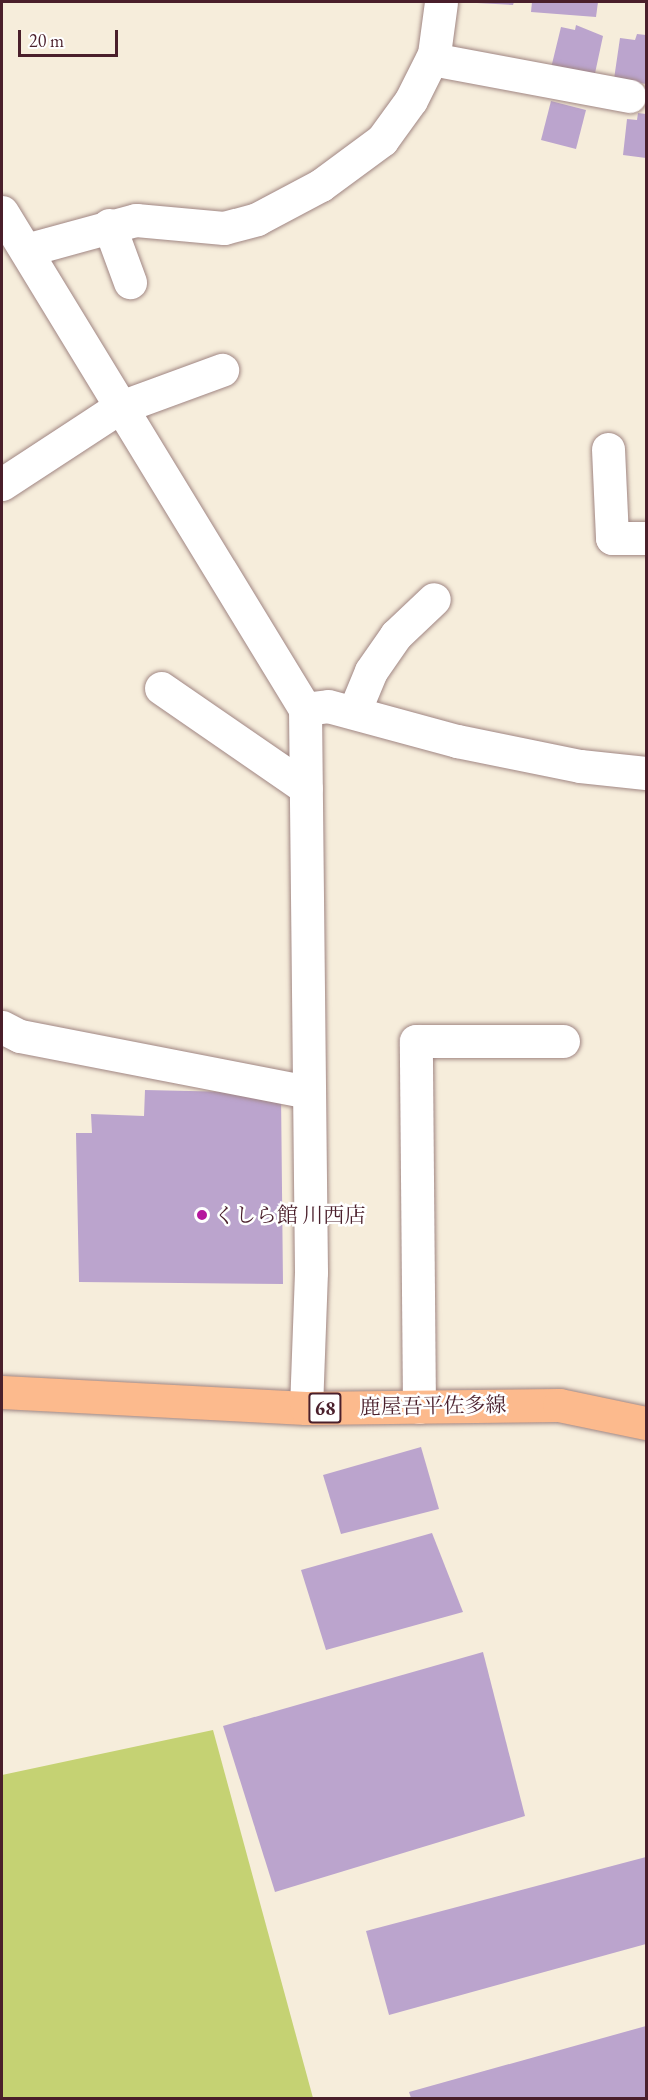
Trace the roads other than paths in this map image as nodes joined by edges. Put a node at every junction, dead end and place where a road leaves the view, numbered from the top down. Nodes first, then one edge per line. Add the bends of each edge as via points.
1 (441, 2) edge
2 (432, 58) junction
3 (630, 96) dead end
4 (2, 212) edge
5 (109, 225) junction
6 (26, 250) junction
7 (130, 282) dead end
8 (222, 370) dead end
9 (118, 408) junction
10 (608, 449) dead end
11 (2, 484) edge
12 (646, 538) edge
13 (434, 600) dead end
14 (161, 688) dead end
15 (305, 709) junction
16 (354, 712) junction
17 (646, 773) edge
18 (306, 788) junction
19 (2, 1027) edge
20 (563, 1041) dead end
21 (308, 1092) junction
22 (2, 1392) edge
23 (419, 1407) junction
24 (306, 1408) junction
25 (646, 1423) edge

1 - 2 street
2 - 3 street
2 - 5 street via 411,100 382,140 321,185 257,219 224,228 136,220
4 - 6 street
5 - 6 street
5 - 7 street
6 - 9 street
8 - 9 street
9 - 11 street
9 - 15 street via 212,552
10 - 12 street via 612,538
13 - 16 street via 396,635 371,671
14 - 18 street
15 - 16 street via 328,706
15 - 18 street
16 - 17 street via 569,764
18 - 21 street
19 - 21 street via 20,1036
20 - 23 street via 417,1041
21 - 24 street via 311,1272
22 - 24 main road, 鹿屋吾平佐多線 / 68
23 - 24 main road, 鹿屋吾平佐多線 / 68
23 - 25 main road, 鹿屋吾平佐多線 / 68 via 559,1405

